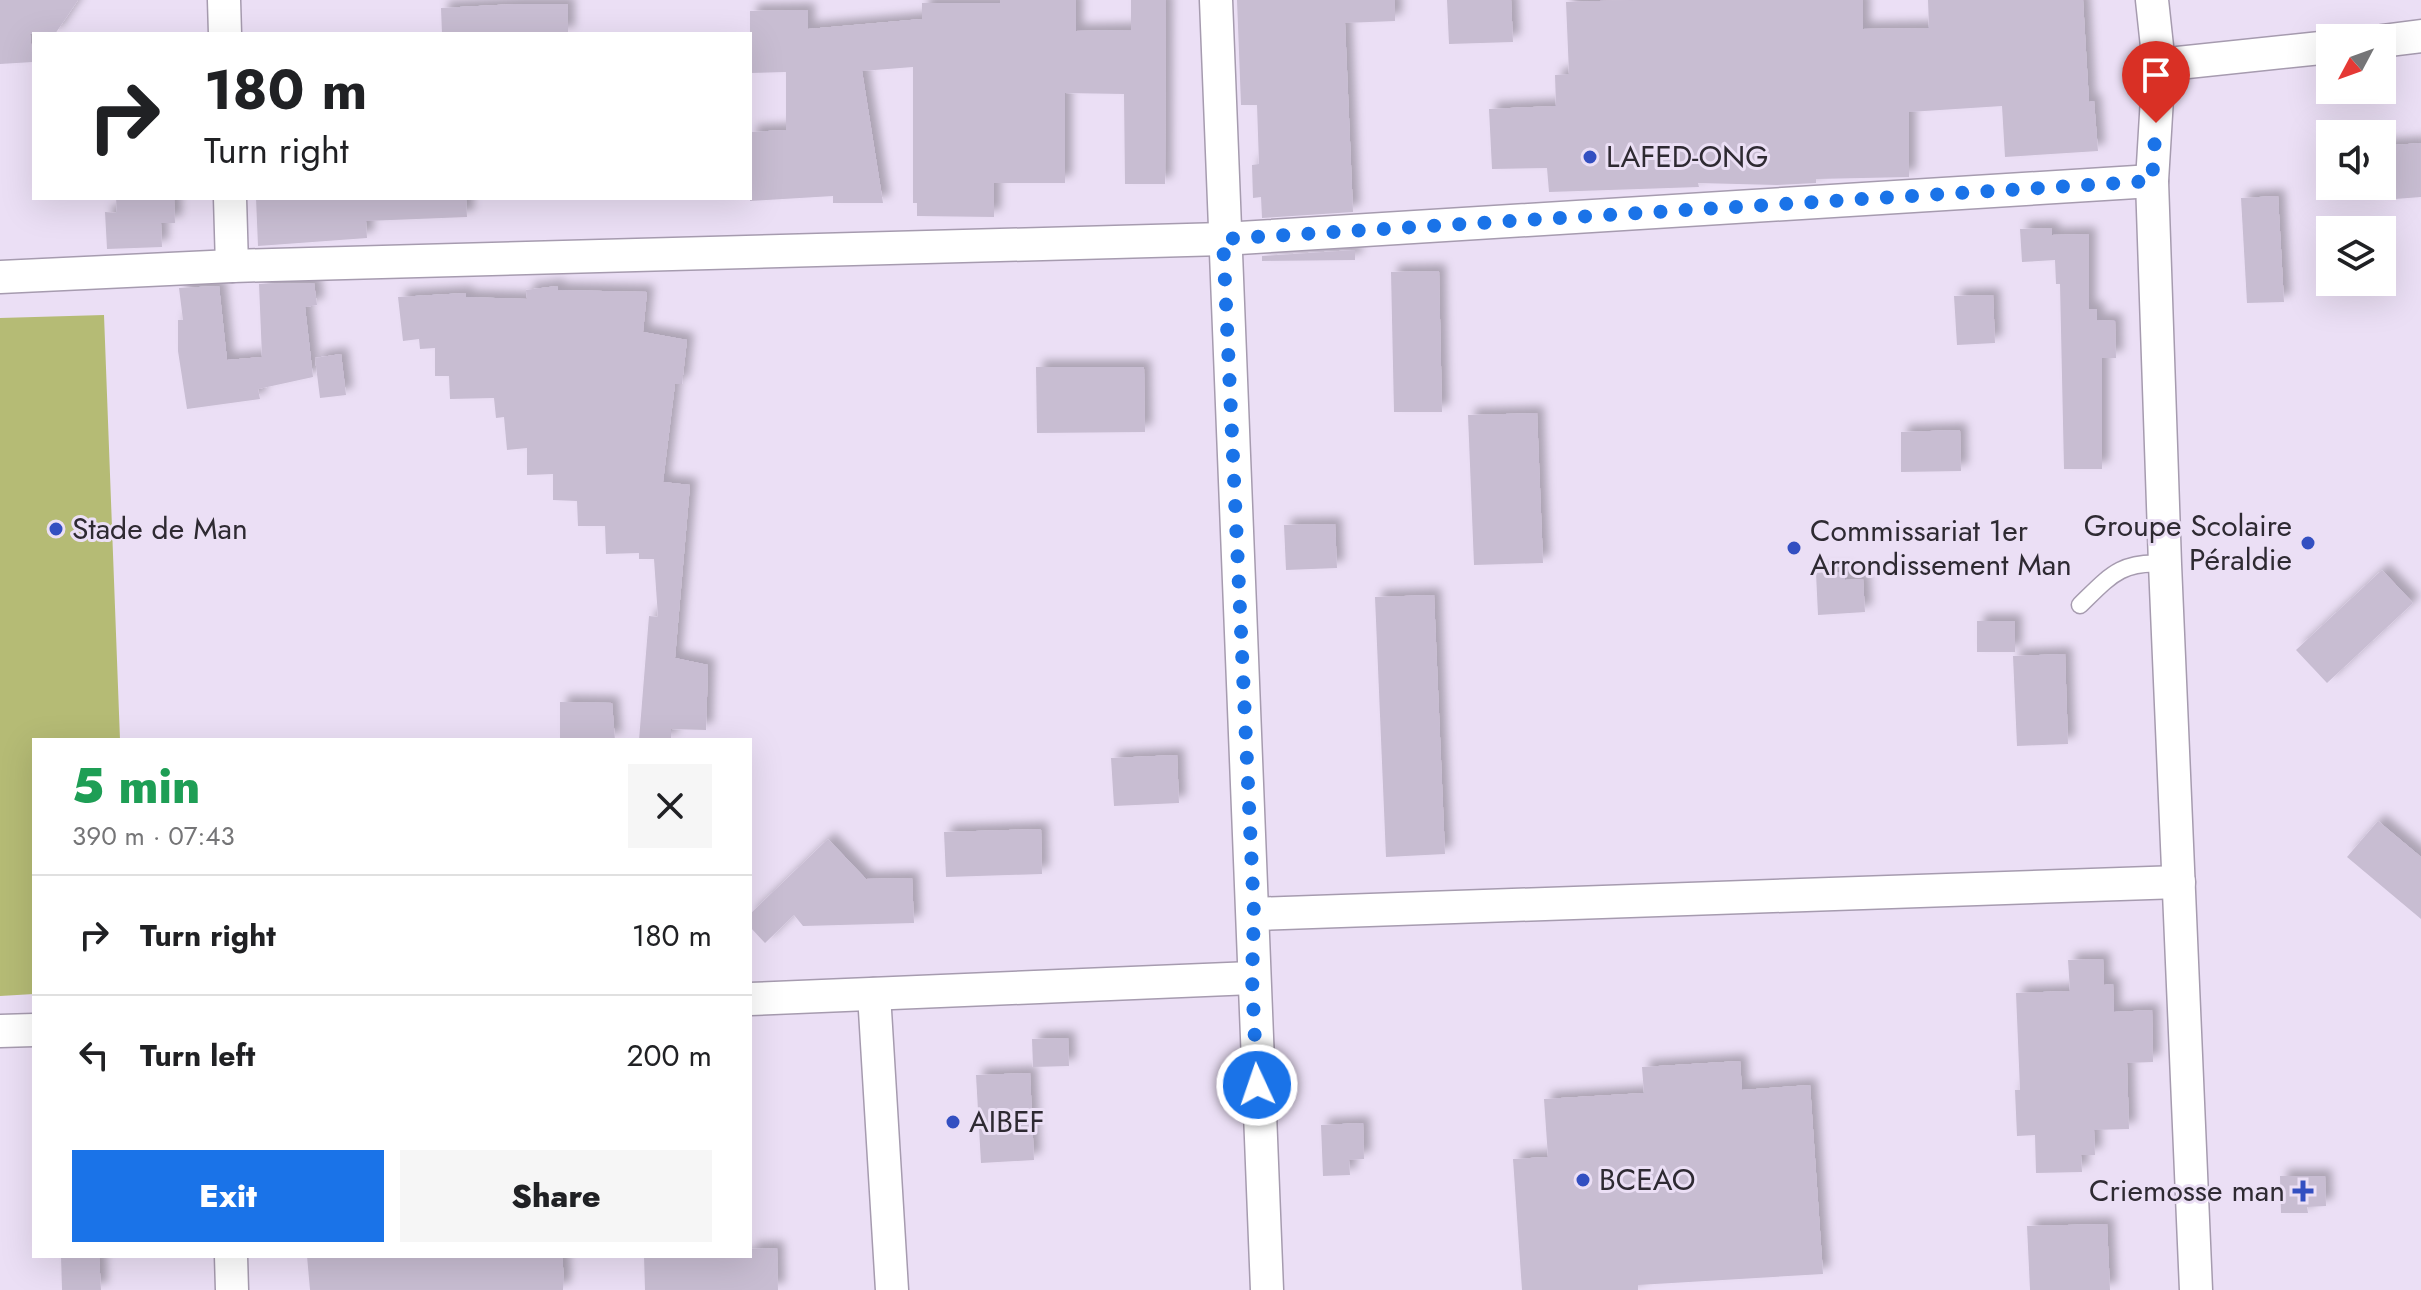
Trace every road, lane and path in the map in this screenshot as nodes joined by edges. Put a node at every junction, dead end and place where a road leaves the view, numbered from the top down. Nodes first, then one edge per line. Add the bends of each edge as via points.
1 (224, 0) edge
2 (1216, 0) edge
3 (2152, 0) edge
4 (225, 32) edge
5 (2421, 36) edge
6 (2396, 39) edge
7 (2316, 48) edge
8 (2159, 65) junction
9 (2152, 181) junction
10 (230, 200) edge
11 (1223, 239) junction
12 (232, 266) junction
13 (0, 277) edge
14 (2165, 564) junction
15 (2080, 605) dead end
16 (2179, 882) junction
17 (1254, 914) junction
18 (1252, 978) junction
19 (874, 994) junction
20 (752, 999) edge
21 (32, 1030) edge
22 (0, 1031) edge
23 (231, 1258) edge
24 (232, 1290) edge
25 (892, 1290) edge
26 (1267, 1290) edge
27 (2196, 1290) edge

1 - 4 street
2 - 11 street
3 - 8 street
5 - 6 street
7 - 8 street
8 - 9 street
9 - 11 street
9 - 14 street
10 - 12 street
11 - 12 street
11 - 17 street
12 - 13 street
14 - 15 lane via 2140,562 2114,572
14 - 16 street
16 - 17 street
16 - 27 street
17 - 18 street
18 - 19 street
18 - 26 street
19 - 20 street
19 - 25 street
21 - 22 street
23 - 24 street

